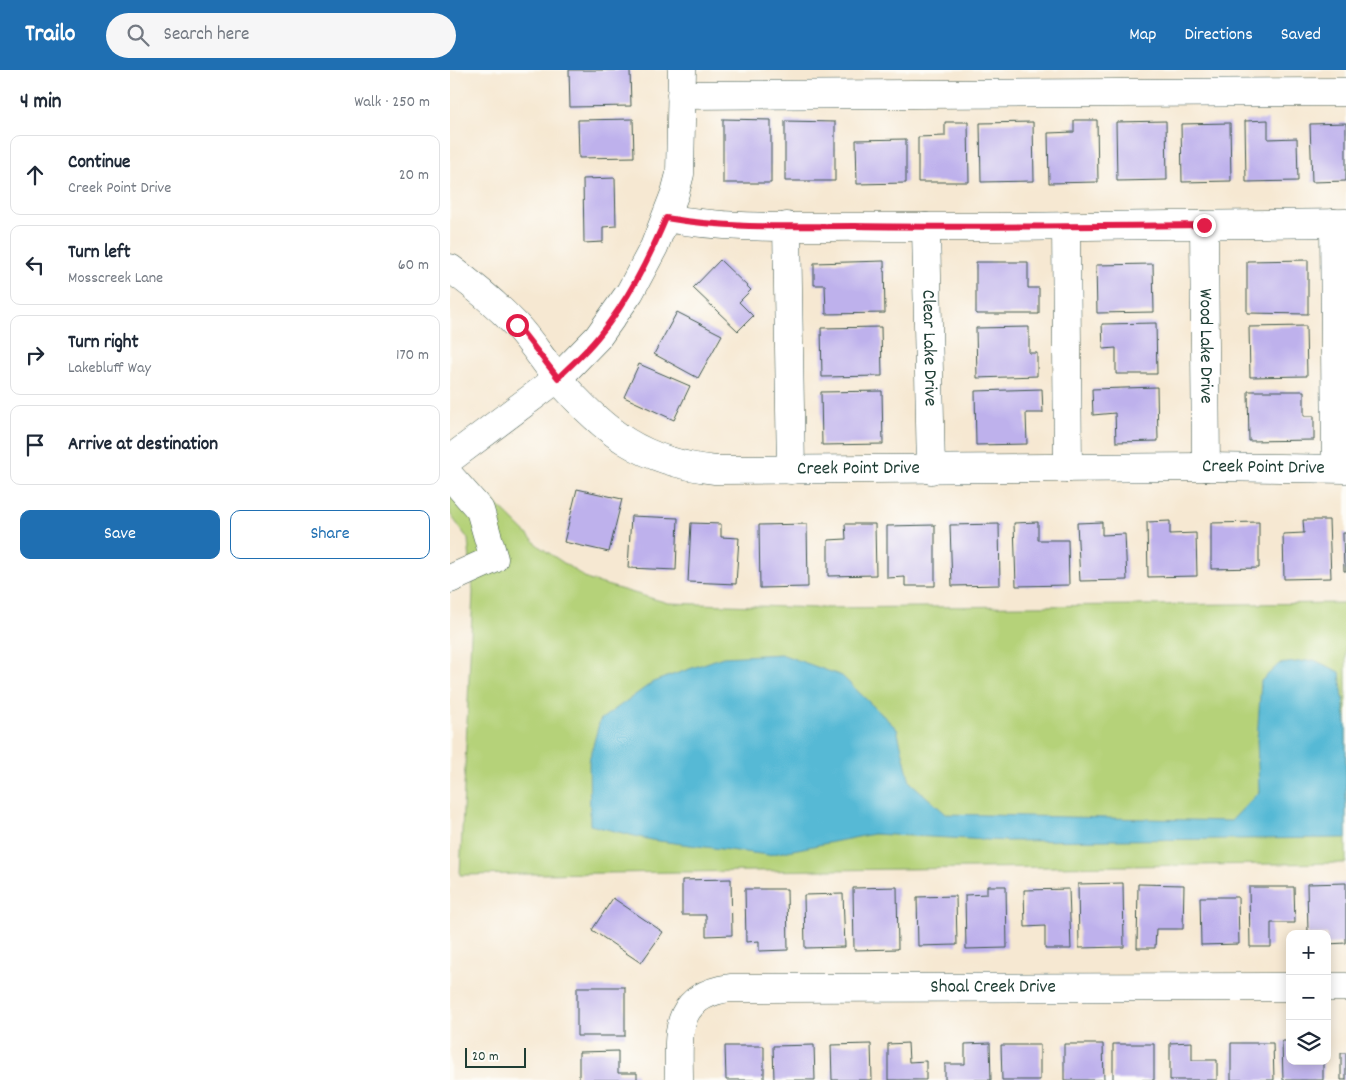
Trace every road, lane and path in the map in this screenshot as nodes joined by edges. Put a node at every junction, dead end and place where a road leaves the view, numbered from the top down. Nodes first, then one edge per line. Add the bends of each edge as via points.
1 (681, 82) edge
2 (1346, 92) edge
3 (666, 218) junction
4 (1340, 223) edge
5 (1204, 225) junction
6 (786, 226) junction
7 (1066, 226) junction
8 (926, 227) junction
9 (450, 268) edge
10 (558, 378) junction
11 (450, 459) edge
12 (1206, 467) junction
13 (1068, 468) junction
14 (1341, 469) edge
15 (791, 470) junction
16 (931, 470) junction
17 (450, 476) edge
18 (450, 579) edge
19 (1286, 987) edge
20 (1331, 987) edge
21 (1346, 987) edge
22 (679, 1080) edge

1 - 2 street
1 - 3 street via 680,174
3 - 6 street via 696,223
3 - 10 street via 630,292 598,337
4 - 5 street
4 - 14 street
5 - 7 street
5 - 12 street, Wood Lake Drive
6 - 8 street
6 - 15 street
7 - 8 street
7 - 13 street
8 - 16 street, Clear Lake Drive
9 - 10 street, Creek Point Drive via 517,325
10 - 11 street
10 - 15 street, Creek Point Drive via 596,419 649,454 691,467 715,470
12 - 13 street, Creek Point Drive
12 - 14 street, Creek Point Drive
13 - 16 street, Creek Point Drive
15 - 16 street, Creek Point Drive
17 - 18 street via 480,510 494,559
19 - 22 street, Shoal Creek Drive via 712,990 697,998 684,1015 679,1034
20 - 21 street

